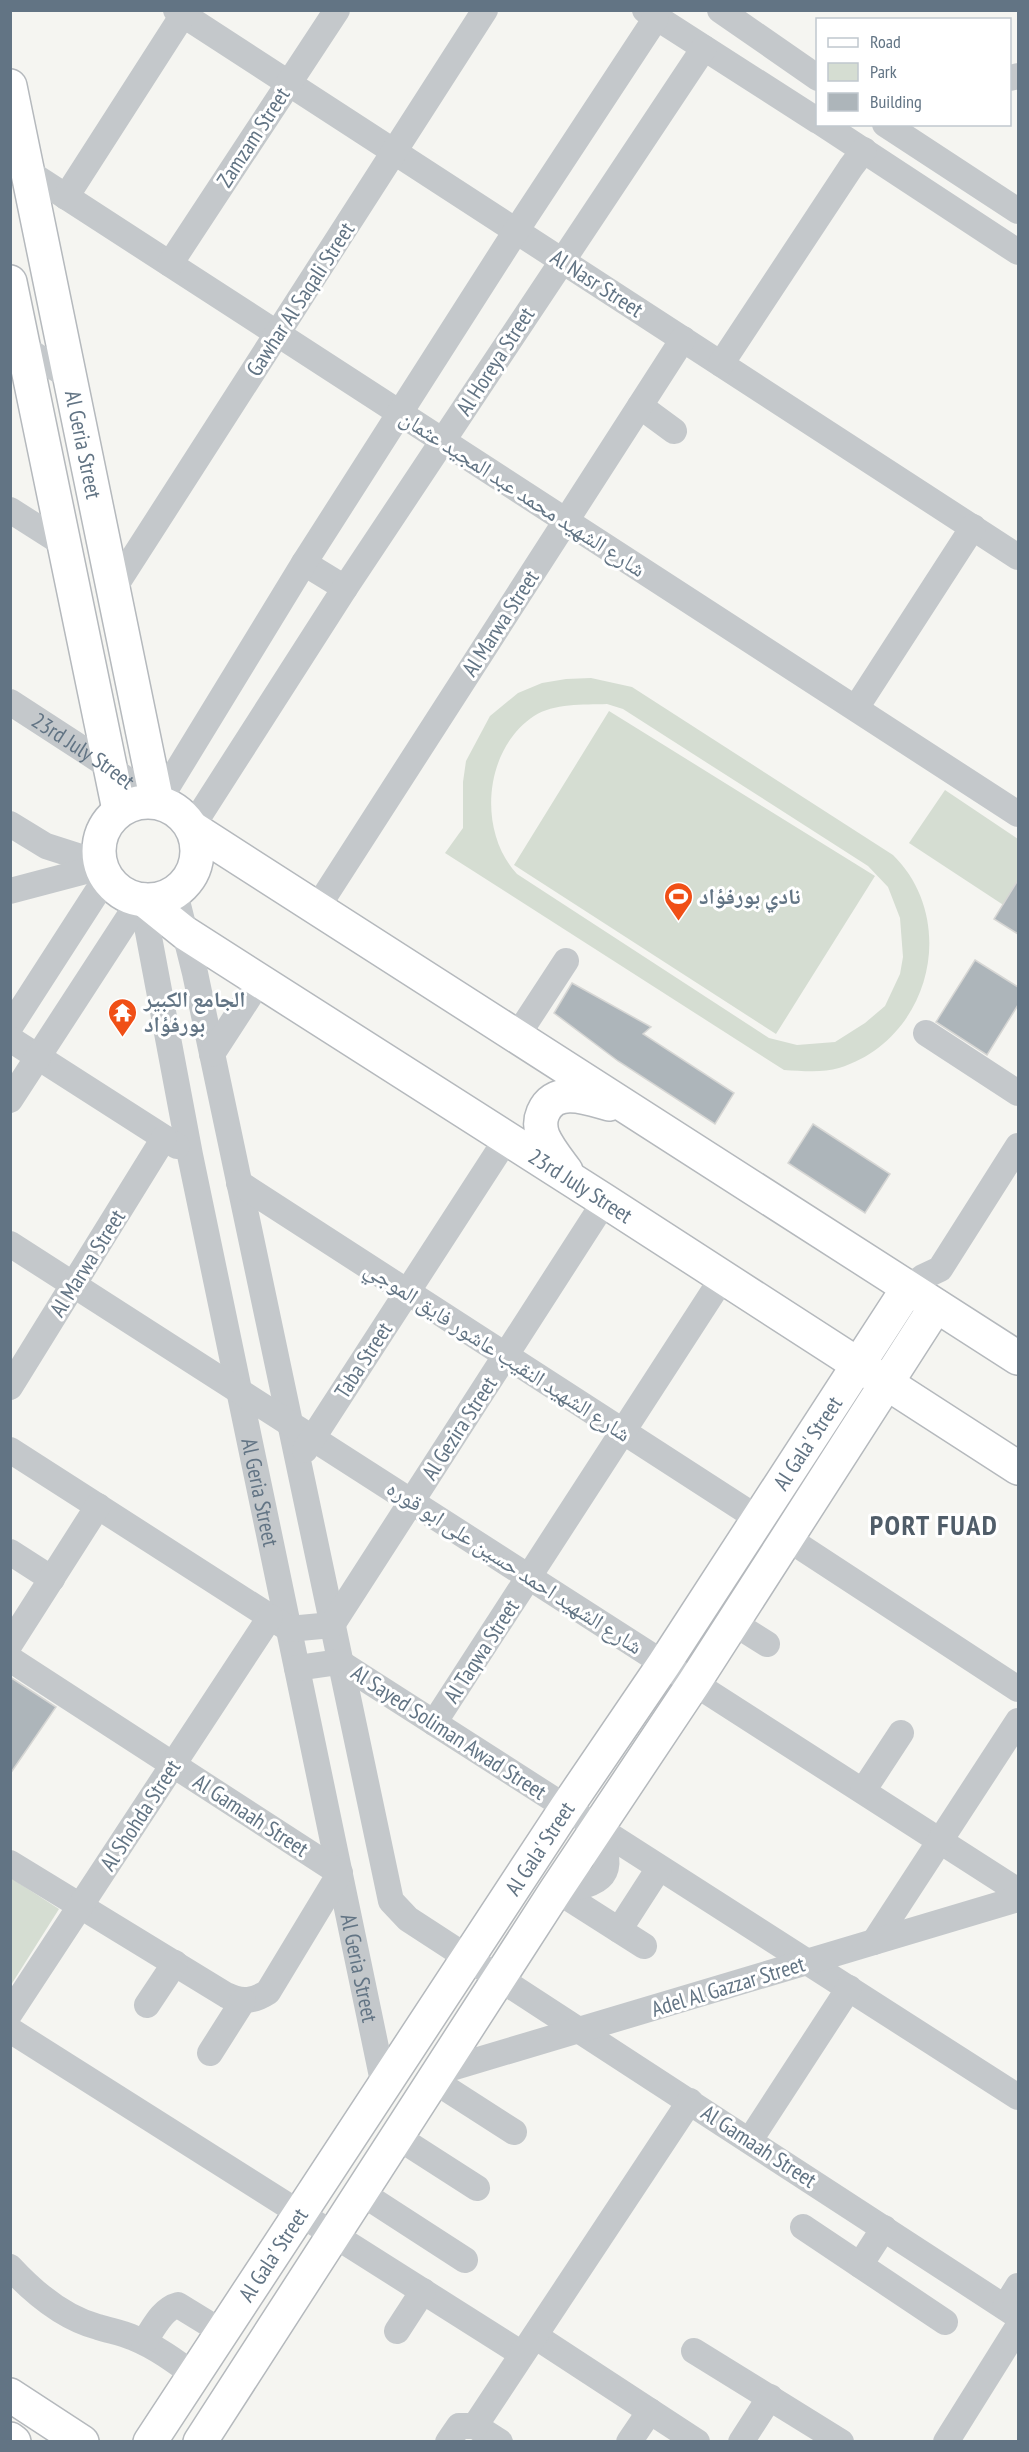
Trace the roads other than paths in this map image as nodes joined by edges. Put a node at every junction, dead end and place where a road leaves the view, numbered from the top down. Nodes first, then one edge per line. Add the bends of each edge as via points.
1 (337, 10) edge
2 (485, 10) edge
3 (182, 12) edge
4 (729, 12) edge
5 (651, 14) edge
6 (704, 48) junction
7 (816, 77) edge
8 (288, 83) junction
9 (10, 86) edge
10 (816, 120) edge
11 (827, 126) edge
12 (888, 126) edge
13 (864, 150) junction
14 (394, 152) junction
15 (28, 172) junction
16 (66, 197) junction
17 (1018, 211) edge
18 (516, 231) junction
19 (1014, 240) edge
20 (561, 260) junction
21 (170, 264) junction
22 (10, 282) edge
23 (278, 334) junction
24 (683, 339) junction
25 (17, 344) edge
26 (721, 364) junction
27 (68, 376) junction
28 (640, 406) junction
29 (400, 413) junction
30 (674, 431) dead end
31 (442, 440) junction
32 (10, 510) edge
33 (566, 520) junction
34 (973, 527) junction
35 (65, 546) junction
36 (1018, 557) edge
37 (304, 563) junction
38 (114, 588) junction
39 (345, 588) junction
40 (10, 702) edge
41 (856, 708) junction
42 (110, 767) junction
43 (157, 802) junction
44 (119, 810) junction
45 (1018, 814) edge
46 (10, 824) edge
47 (192, 827) junction
48 (102, 869) junction
49 (10, 891) edge
50 (150, 898) junction
51 (317, 908) junction
52 (185, 933) junction
53 (566, 961) dead end
54 (260, 980) junction
55 (10, 1027) edge
56 (926, 1034) dead end
57 (517, 1036) junction
58 (10, 1039) edge
59 (212, 1054) junction
60 (39, 1057) junction
61 (1018, 1093) edge
62 (10, 1100) edge
63 (632, 1109) junction
64 (164, 1138) junction
65 (507, 1138) junction
66 (190, 1155) junction
67 (1016, 1155) edge
68 (571, 1179) junction
69 (239, 1183) junction
70 (605, 1200) junction
71 (10, 1244) edge
72 (940, 1269) junction
73 (723, 1277) junction
74 (74, 1284) junction
75 (908, 1288) junction
76 (407, 1292) junction
77 (936, 1306) junction
78 (505, 1356) junction
79 (1018, 1358) edge
80 (858, 1364) junction
81 (886, 1382) junction
82 (10, 1387) edge
83 (239, 1389) junction
84 (289, 1422) junction
85 (623, 1432) junction
86 (313, 1437) junction
87 (10, 1450) edge
88 (297, 1461) junction
89 (1018, 1468) edge
90 (411, 1501) junction
91 (98, 1506) junction
92 (757, 1518) junction
93 (787, 1538) junction
94 (10, 1552) edge
95 (529, 1576) junction
96 (52, 1579) junction
97 (732, 1622) junction
98 (279, 1623) junction
99 (332, 1625) junction
100 (10, 1644) edge
101 (767, 1644) dead end
102 (10, 1659) edge
103 (339, 1662) junction
104 (664, 1664) junction
105 (297, 1668) junction
106 (694, 1683) junction
107 (1018, 1689) edge
108 (1018, 1721) edge
109 (434, 1723) junction
110 (901, 1733) dead end
111 (173, 1764) junction
112 (863, 1791) junction
113 (566, 1808) junction
114 (597, 1827) junction
115 (940, 1841) junction
116 (10, 1863) edge
117 (659, 1868) junction
118 (340, 1873) junction
119 (556, 1890) junction
120 (1018, 1891) edge
121 (1018, 1899) edge
122 (81, 1905) junction
123 (619, 1930) junction
124 (874, 1942) junction
125 (644, 1946) dead end
126 (468, 1957) junction
127 (808, 1962) junction
128 (175, 1963) junction
129 (500, 1977) junction
130 (849, 1989) junction
131 (243, 2001) junction
132 (147, 2005) dead end
133 (10, 2013) edge
134 (10, 2030) edge
135 (580, 2030) junction
136 (210, 2053) dead end
137 (435, 2076) junction
138 (384, 2085) junction
139 (1018, 2097) edge
140 (690, 2101) junction
141 (514, 2132) dead end
142 (396, 2136) junction
143 (750, 2140) junction
144 (477, 2188) dead end
145 (360, 2192) junction
146 (301, 2212) junction
147 (803, 2227) dead end
148 (884, 2228) junction
149 (333, 2233) junction
150 (465, 2260) dead end
151 (860, 2265) junction
152 (10, 2267) edge
153 (1018, 2286) edge
154 (423, 2291) junction
155 (1014, 2316) edge
156 (945, 2322) dead end
157 (397, 2331) dead end
158 (222, 2332) junction
159 (144, 2342) junction
160 (528, 2345) junction
161 (694, 2351) dead end
162 (194, 2375) junction
163 (10, 2395) edge
164 (770, 2397) junction
165 (650, 2411) junction
166 (476, 2426) junction
167 (82, 2442) edge
168 (150, 2442) edge
169 (200, 2442) edge
170 (448, 2442) edge
171 (500, 2442) edge
172 (629, 2442) edge
173 (697, 2442) edge
174 (741, 2442) edge
175 (841, 2442) edge
176 (946, 2442) edge

1 - 8 street, Zamzam Street
2 - 14 street, Gawhar Al Saqali Street
3 - 8 street, Al Nasr Street
3 - 16 street
4 - 7 street
5 - 6 street
5 - 18 street
6 - 10 street
6 - 20 street, Al Horeya Street
8 - 14 street, Al Nasr Street
8 - 21 street, Zamzam Street
9 - 15 main road, Al Geria Street
11 - 13 street
12 - 17 street
13 - 19 street
13 - 26 street
14 - 18 street, Al Nasr Street
14 - 23 street, Gawhar Al Saqali Street
15 - 16 street, شارع الشهيد محمد عبد المجيد عثمان
15 - 27 main road, Al Geria Street
16 - 21 street, شارع الشهيد محمد عبد المجيد عثمان
18 - 20 street, Al Nasr Street
18 - 29 street
20 - 24 street, Al Nasr Street
20 - 31 street, Al Horeya Street
21 - 23 street, شارع الشهيد محمد عبد المجيد عثمان
22 - 25 main road, Al Geria Street
23 - 29 street, شارع الشهيد محمد عبد المجيد عثمان
23 - 38 street, Gawhar Al Saqali Street
24 - 26 street, Al Nasr Street
24 - 28 street, Al Marwa Street
25 - 27 street
25 - 35 main road, Al Geria Street
26 - 34 street, Al Nasr Street
27 - 38 main road, Al Geria Street
28 - 30 street
28 - 33 street, Al Marwa Street
29 - 31 street, شارع الشهيد محمد عبد المجيد عثمان
29 - 37 street
31 - 33 street, شارع الشهيد محمد عبد المجيد عثمان
31 - 39 street, Al Horeya Street
32 - 35 street
33 - 41 street, شارع الشهيد محمد عبد المجيد عثمان
33 - 51 street, Al Marwa Street
34 - 36 street, Al Nasr Street
34 - 41 street
35 - 42 main road, Al Geria Street
37 - 39 street
37 - 43 street
38 - 43 main road, Al Geria Street
39 - 47 street, Al Horeya Street
40 - 42 street, 23rd July Street
41 - 45 street, شارع الشهيد محمد عبد المجيد عثمان
42 - 43 street, 23rd July Street
42 - 44 main road, Al Geria Street
43 - 44 main road via 136,802
43 - 47 main road via 172,807
44 - 48 main road via 99,839
46 - 48 street via 46,846
47 - 50 main road via 196,864 191,875
47 - 51 main road
48 - 49 street
48 - 50 main road via 121,892
48 - 55 street
50 - 52 main road, 23rd July Street
50 - 60 street
50 - 66 street, Al Geria Street
51 - 57 main road
52 - 54 main road, 23rd July Street
52 - 59 street, Al Geria Street
53 - 57 street
54 - 59 street
54 - 65 main road, 23rd July Street
56 - 61 street
57 - 63 main road
58 - 60 street
59 - 69 street, Al Geria Street
60 - 62 street
60 - 64 street
63 - 68 main road via 576,1095 558,1097 550,1103 544,1110 541,1129
63 - 75 main road
64 - 66 street
64 - 74 street, Al Marwa Street
65 - 68 main road, 23rd July Street
65 - 76 street, Taba Street
66 - 83 street, Al Geria Street
67 - 72 street, Al Gala' Street
68 - 70 main road, 23rd July Street
69 - 76 street, شارع الشهيد النقيب عاشور فايق الموجي
69 - 84 street, Al Geria Street
70 - 73 main road, 23rd July Street
70 - 78 street, Al Gezira Street
71 - 74 street, شارع الشهيد احمد حسين على ابو قوره
72 - 75 street, Al Gala' Street
72 - 77 street, Al Gala' Street
73 - 80 main road, 23rd July Street
73 - 85 street, Al Taqwa Street
74 - 82 street, Al Marwa Street
74 - 83 street, شارع الشهيد احمد حسين على ابو قوره
75 - 77 main road
75 - 80 main road, Al Gala' Street
76 - 78 street, شارع الشهيد النقيب عاشور فايق الموجي
76 - 86 street, Taba Street
77 - 79 main road
77 - 81 main road, Al Gala' Street
78 - 85 street, شارع الشهيد النقيب عاشور فايق الموجي
78 - 90 street, Al Gezira Street
80 - 81 main road, 23rd July Street
80 - 92 main road, Al Gala' Street
81 - 89 main road, 23rd July Street
81 - 93 main road, Al Gala' Street
83 - 84 street, شارع الشهيد احمد حسين على ابو قوره
83 - 98 street, Al Geria Street
84 - 86 street, شارع الشهيد احمد حسين على ابو قوره
84 - 88 street, Al Geria Street
85 - 92 street, شارع الشهيد النقيب عاشور فايق الموجي
85 - 95 street, Al Taqwa Street
86 - 88 street, Taba Street
86 - 90 street, شارع الشهيد احمد حسين على ابو قوره
87 - 91 street
88 - 99 street, Al Geria Street
90 - 95 street, شارع الشهيد احمد حسين على ابو قوره
90 - 99 street, Al Gezira Street
91 - 96 street
91 - 98 street
92 - 104 main road, Al Gala' Street
93 - 97 main road, Al Gala' Street
93 - 107 street
94 - 96 street
95 - 104 street, شارع الشهيد احمد حسين على ابو قوره
95 - 109 street, Al Taqwa Street
96 - 100 street
97 - 101 street
97 - 106 main road, Al Gala' Street
98 - 99 street
98 - 105 street, Al Geria Street
98 - 111 street, Al Shohda Street
99 - 103 street, Al Geria Street
102 - 111 street, Al Gamaah Street
103 - 105 street, Al Sayed Soliman Awad Street
103 - 109 street, Al Sayed Soliman Awad Street
103 - 126 street, Al Geria Street via 391,1901 401,1914
104 - 106 street, شارع الشهيد احمد حسين على ابو قوره
104 - 113 main road, Al Gala' Street
105 - 118 street, Al Geria Street
106 - 112 street, شارع الشهيد احمد حسين على ابو قوره
106 - 114 main road, Al Gala' Street
108 - 115 street
109 - 113 street, Al Sayed Soliman Awad Street
110 - 112 street
111 - 118 street, Al Gamaah Street
111 - 122 street, Al Shohda Street
112 - 115 street, شارع الشهيد احمد حسين على ابو قوره
113 - 114 street, Al Sayed Soliman Awad Street
113 - 126 main road, Al Gala' Street
114 - 117 street, Al Sayed Soliman Awad Street
114 - 119 main road, Al Gala' Street
115 - 120 street, شارع الشهيد احمد حسين على ابو قوره
115 - 124 street
116 - 122 street
117 - 123 street
117 - 127 street, Al Sayed Soliman Awad Street
118 - 131 street via 268,1992
118 - 138 street, Al Geria Street
119 - 123 street
119 - 129 main road, Al Gala' Street
121 - 124 street, Adel Al Gazzar Street
122 - 128 street
122 - 133 street, Al Shohda Street
123 - 125 street
124 - 127 street, Adel Al Gazzar Street
126 - 129 street, Al Geria Street
126 - 138 main road, Al Gala' Street
127 - 130 street, Al Sayed Soliman Awad Street
127 - 135 street, Adel Al Gazzar Street
128 - 131 street via 226,1995
128 - 132 street
129 - 135 street, Al Gamaah Street
129 - 137 main road, Al Gala' Street
130 - 139 street, Al Sayed Soliman Awad Street
130 - 143 street
131 - 136 street
134 - 146 street
135 - 137 street, Adel Al Gazzar Street
135 - 140 street, Al Gamaah Street
137 - 141 street
137 - 142 main road, Al Gala' Street
138 - 146 main road, Al Gala' Street
140 - 143 street, Al Gamaah Street
140 - 160 street
142 - 144 street
142 - 145 main road, Al Gala' Street
143 - 148 street, Al Gamaah Street
145 - 149 main road, Al Gala' Street
145 - 150 street
146 - 149 street
146 - 158 main road, Al Gala' Street
147 - 151 street
148 - 151 street
148 - 155 street, Al Gamaah Street
149 - 154 street
149 - 169 main road, Al Gala' Street
151 - 156 street
152 - 159 street via 36,2293 65,2313
153 - 155 street
154 - 157 street
154 - 160 street
155 - 176 street
158 - 159 street via 178,2305 164,2312
158 - 162 main road, Al Gala' Street
159 - 162 street
160 - 165 street
160 - 166 street
161 - 164 street
162 - 168 main road, Al Gala' Street
163 - 167 main road
164 - 174 street
164 - 175 street
165 - 172 street
165 - 173 street
166 - 170 street via 459,2426
166 - 171 street

